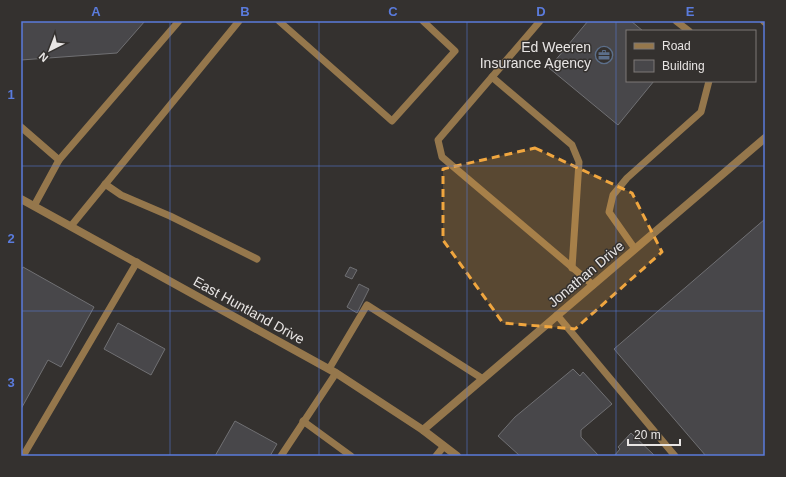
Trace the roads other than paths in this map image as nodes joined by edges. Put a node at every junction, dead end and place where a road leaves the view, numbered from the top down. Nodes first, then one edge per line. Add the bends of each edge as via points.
1 (179, 21) edge
2 (240, 21) edge
3 (280, 21) edge
4 (423, 21) edge
5 (540, 21) edge
6 (676, 21) edge
7 (688, 30) edge
8 (492, 77) junction
9 (709, 82) edge
10 (21, 127) edge
11 (765, 138) edge
12 (59, 160) junction
13 (105, 184) junction
14 (21, 199) edge
15 (34, 206) junction
16 (71, 226) junction
17 (635, 249) junction
18 (257, 259) dead end
19 (137, 262) junction
20 (572, 268) junction
21 (593, 285) junction
22 (558, 315) junction
23 (332, 371) junction
24 (483, 379) junction
25 (304, 421) junction
26 (423, 430) junction
27 (444, 446) junction
28 (23, 456) edge
29 (281, 456) edge
30 (351, 456) edge
31 (436, 456) edge
32 (457, 456) edge
33 (675, 456) edge

1 - 12 lane
2 - 13 lane
3 - 4 lane via 392,121 455,51
5 - 8 lane
6 - 7 lane
8 - 20 lane via 572,145 579,162
8 - 20 lane via 438,140 442,157
9 - 17 lane via 701,112 628,178 613,195 609,212
10 - 12 lane
11 - 17 street, Jonathan Drive
12 - 15 lane
13 - 16 lane
13 - 18 lane via 121,195
14 - 15 street, East Huntland Drive
15 - 16 street, East Huntland Drive
16 - 19 street, East Huntland Drive
17 - 21 street, Jonathan Drive
19 - 23 street, East Huntland Drive
19 - 28 lane
20 - 21 lane
21 - 22 street, Jonathan Drive
22 - 24 street, Jonathan Drive
22 - 33 lane
23 - 24 lane via 367,305
23 - 25 lane
23 - 26 street, East Huntland Drive
24 - 26 street, Jonathan Drive
25 - 29 lane
25 - 30 lane
26 - 27 street, East Huntland Drive
27 - 31 lane
27 - 32 street, East Huntland Drive

